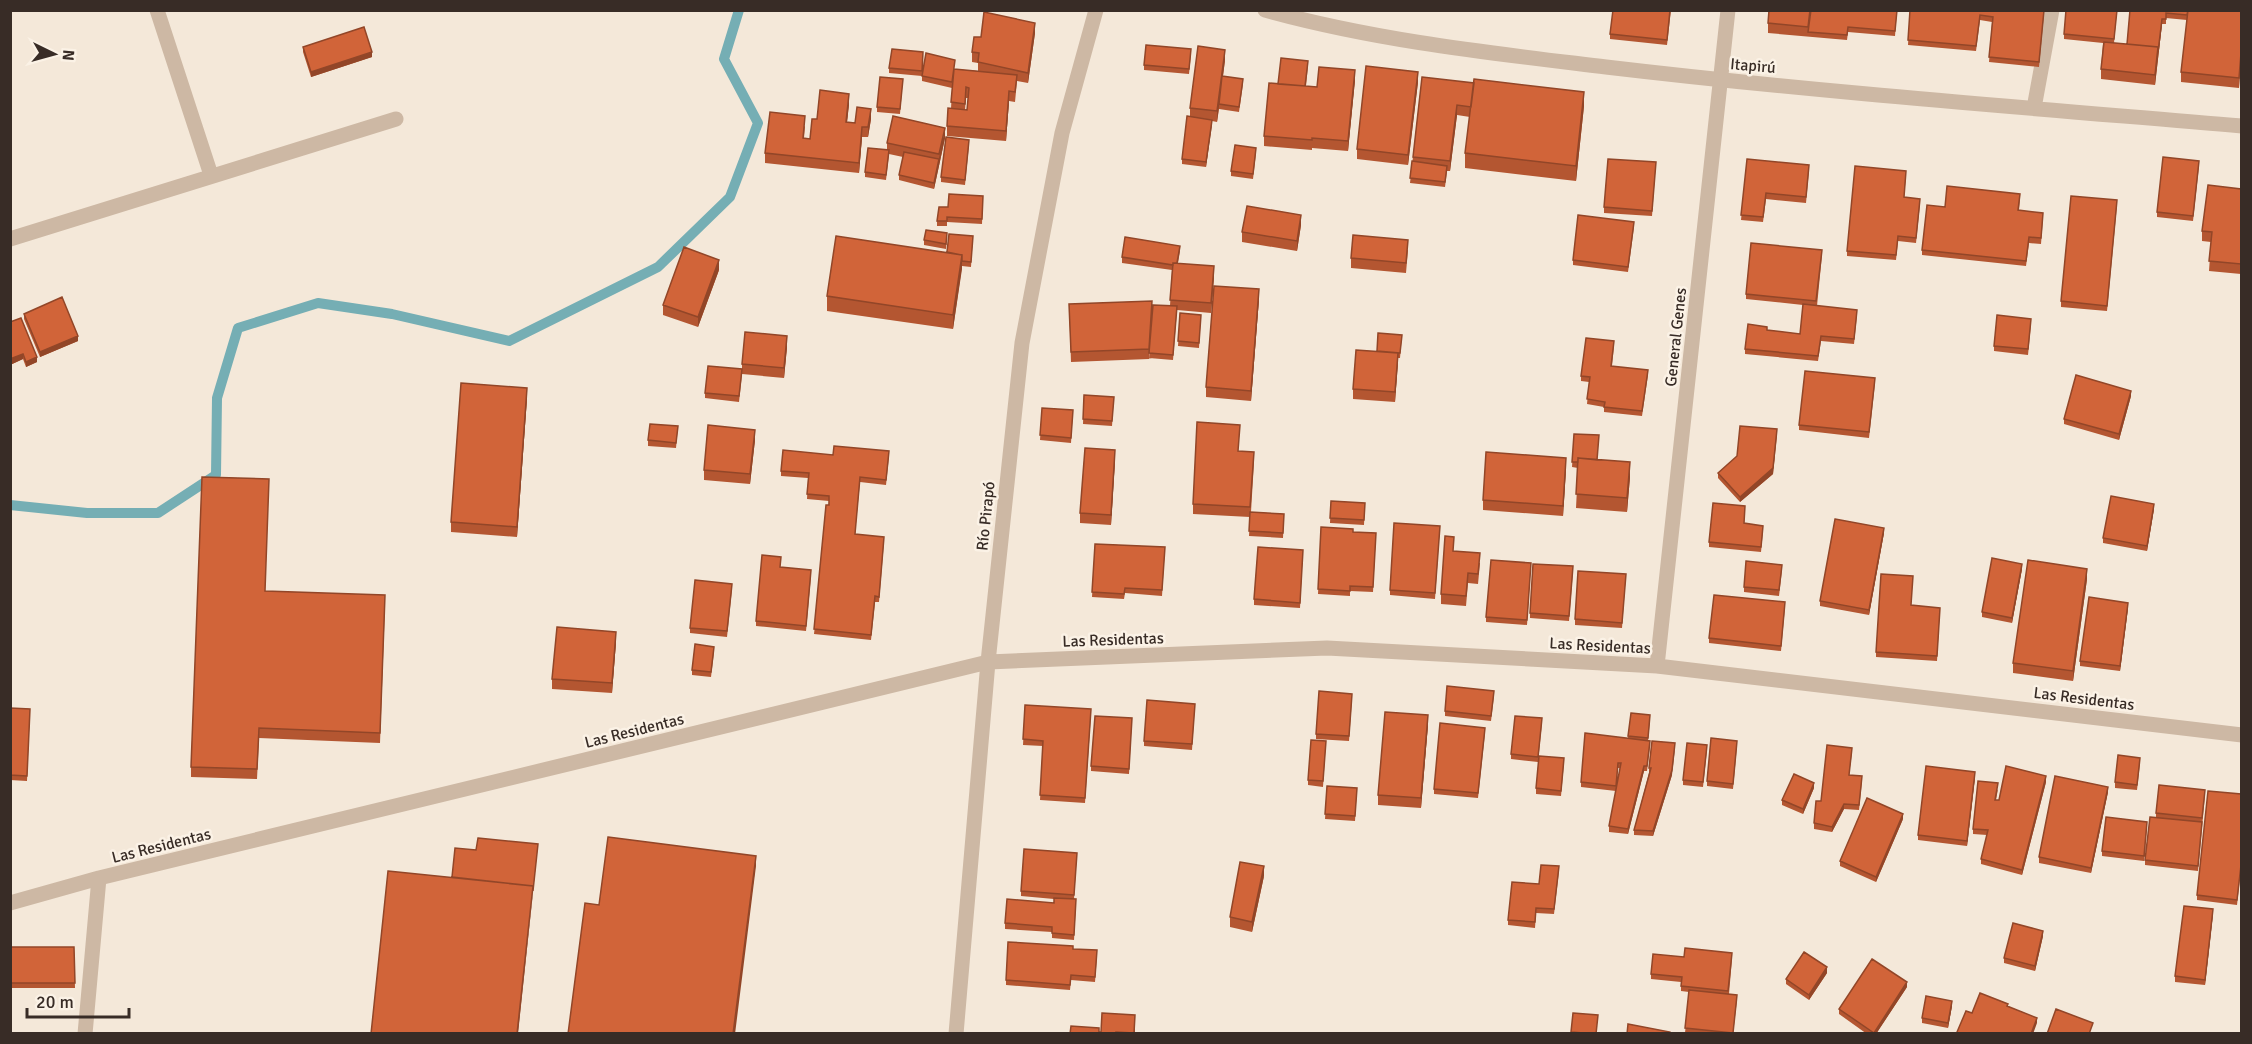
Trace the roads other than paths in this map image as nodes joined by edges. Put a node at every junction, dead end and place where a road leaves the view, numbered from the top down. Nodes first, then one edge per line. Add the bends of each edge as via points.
1 (157, 10) edge
2 (1096, 10) edge
3 (1265, 10) edge
4 (1728, 10) edge
5 (2052, 10) edge
6 (1720, 80) junction
7 (2034, 108) junction
8 (396, 118) dead end
9 (2241, 126) edge
10 (211, 175) junction
11 (10, 239) edge
12 (988, 662) junction
13 (1657, 666) junction
14 (2241, 735) edge
15 (99, 878) junction
16 (10, 903) edge
17 (85, 1034) edge
18 (956, 1034) edge

1 - 10 street
2 - 12 street, Río Pirapó via 1062,133 1022,343
3 - 6 street, Itapirú via 1413,43
4 - 6 street, General Genes
5 - 7 street
6 - 7 street, Itapirú
6 - 13 street, General Genes
7 - 9 street, Itapirú
8 - 10 street
10 - 11 street
12 - 13 street, Las Residentas via 1327,648
12 - 15 street, Las Residentas
12 - 18 street, Río Pirapó
13 - 14 street, Las Residentas
15 - 16 street, Las Residentas
15 - 17 street

